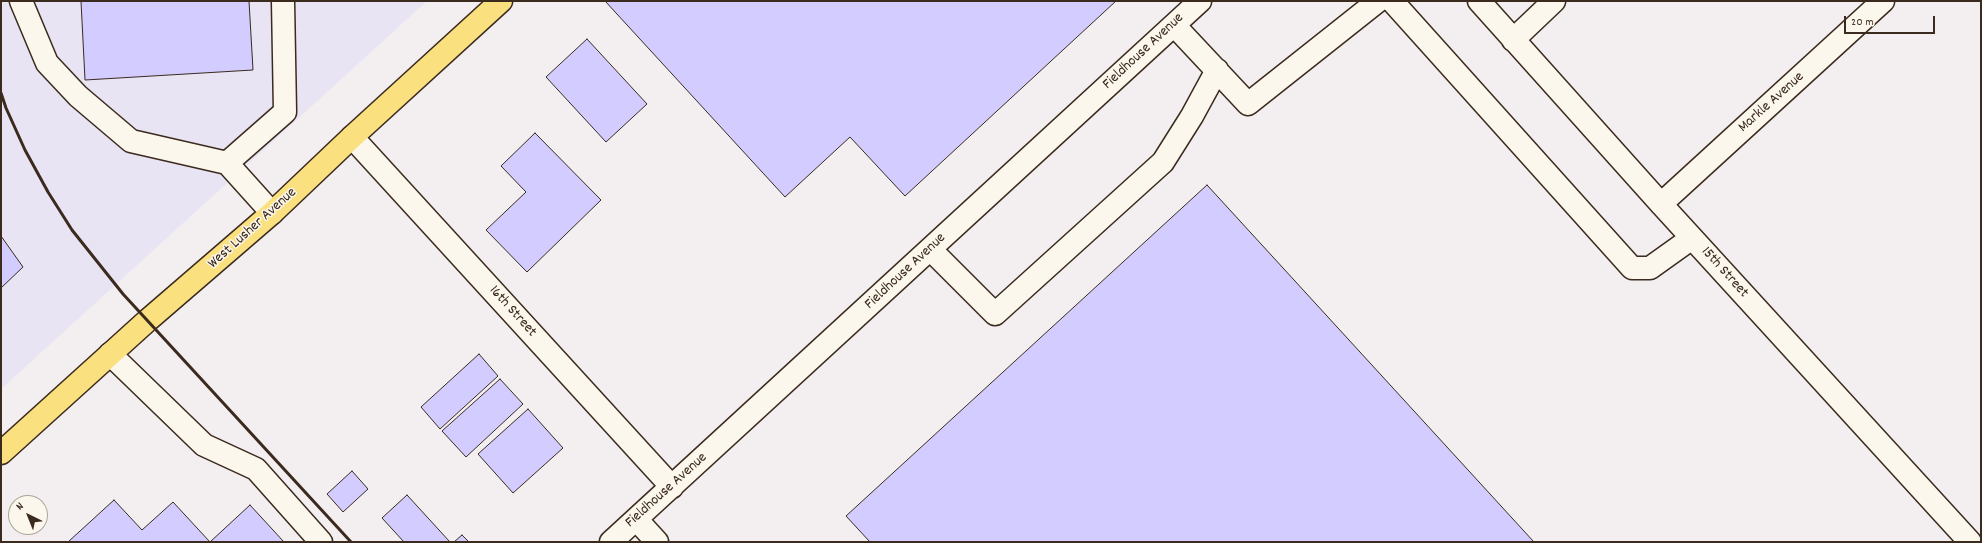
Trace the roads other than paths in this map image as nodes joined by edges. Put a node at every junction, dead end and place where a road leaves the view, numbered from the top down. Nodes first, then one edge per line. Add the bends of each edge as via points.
1 (20, 1) edge
2 (283, 1) edge
3 (501, 1) edge
4 (1200, 1) edge
5 (1378, 1) edge
6 (1392, 1) edge
7 (1479, 1) edge
8 (1554, 1) edge
9 (1883, 1) edge
10 (1174, 25) junction
11 (1513, 40) junction
12 (1217, 70) junction
13 (352, 136) junction
14 (227, 163) junction
15 (1661, 204) junction
16 (272, 213) junction
17 (1692, 238) junction
18 (930, 249) junction
19 (110, 354) junction
20 (1, 453) edge
21 (672, 486) junction
22 (636, 519) junction
23 (321, 542) edge
24 (611, 542) edge
25 (658, 542) edge
26 (1970, 542) edge

1 - 14 street via 47,62 78,96 131,140
2 - 14 street via 285,112
3 - 13 main road, West Lusher Avenue
4 - 10 street, Fieldhouse Avenue
5 - 12 street via 1248,104
6 - 17 street via 1632,268 1650,268
7 - 11 street, 15th Street
8 - 11 street
9 - 15 street, Markle Avenue
10 - 12 street
10 - 18 street, Fieldhouse Avenue
11 - 15 street, 15th Street
12 - 18 street via 1163,162 995,314
13 - 16 main road, West Lusher Avenue
13 - 21 street, 16th Street
14 - 16 street
15 - 17 street, 15th Street
16 - 19 main road, West Lusher Avenue
17 - 26 street, 15th Street
18 - 21 street, Fieldhouse Avenue
19 - 20 main road, West Lusher Avenue
19 - 23 street via 204,445 256,469
21 - 22 street, Fieldhouse Avenue
22 - 24 street, Fieldhouse Avenue
22 - 25 street

